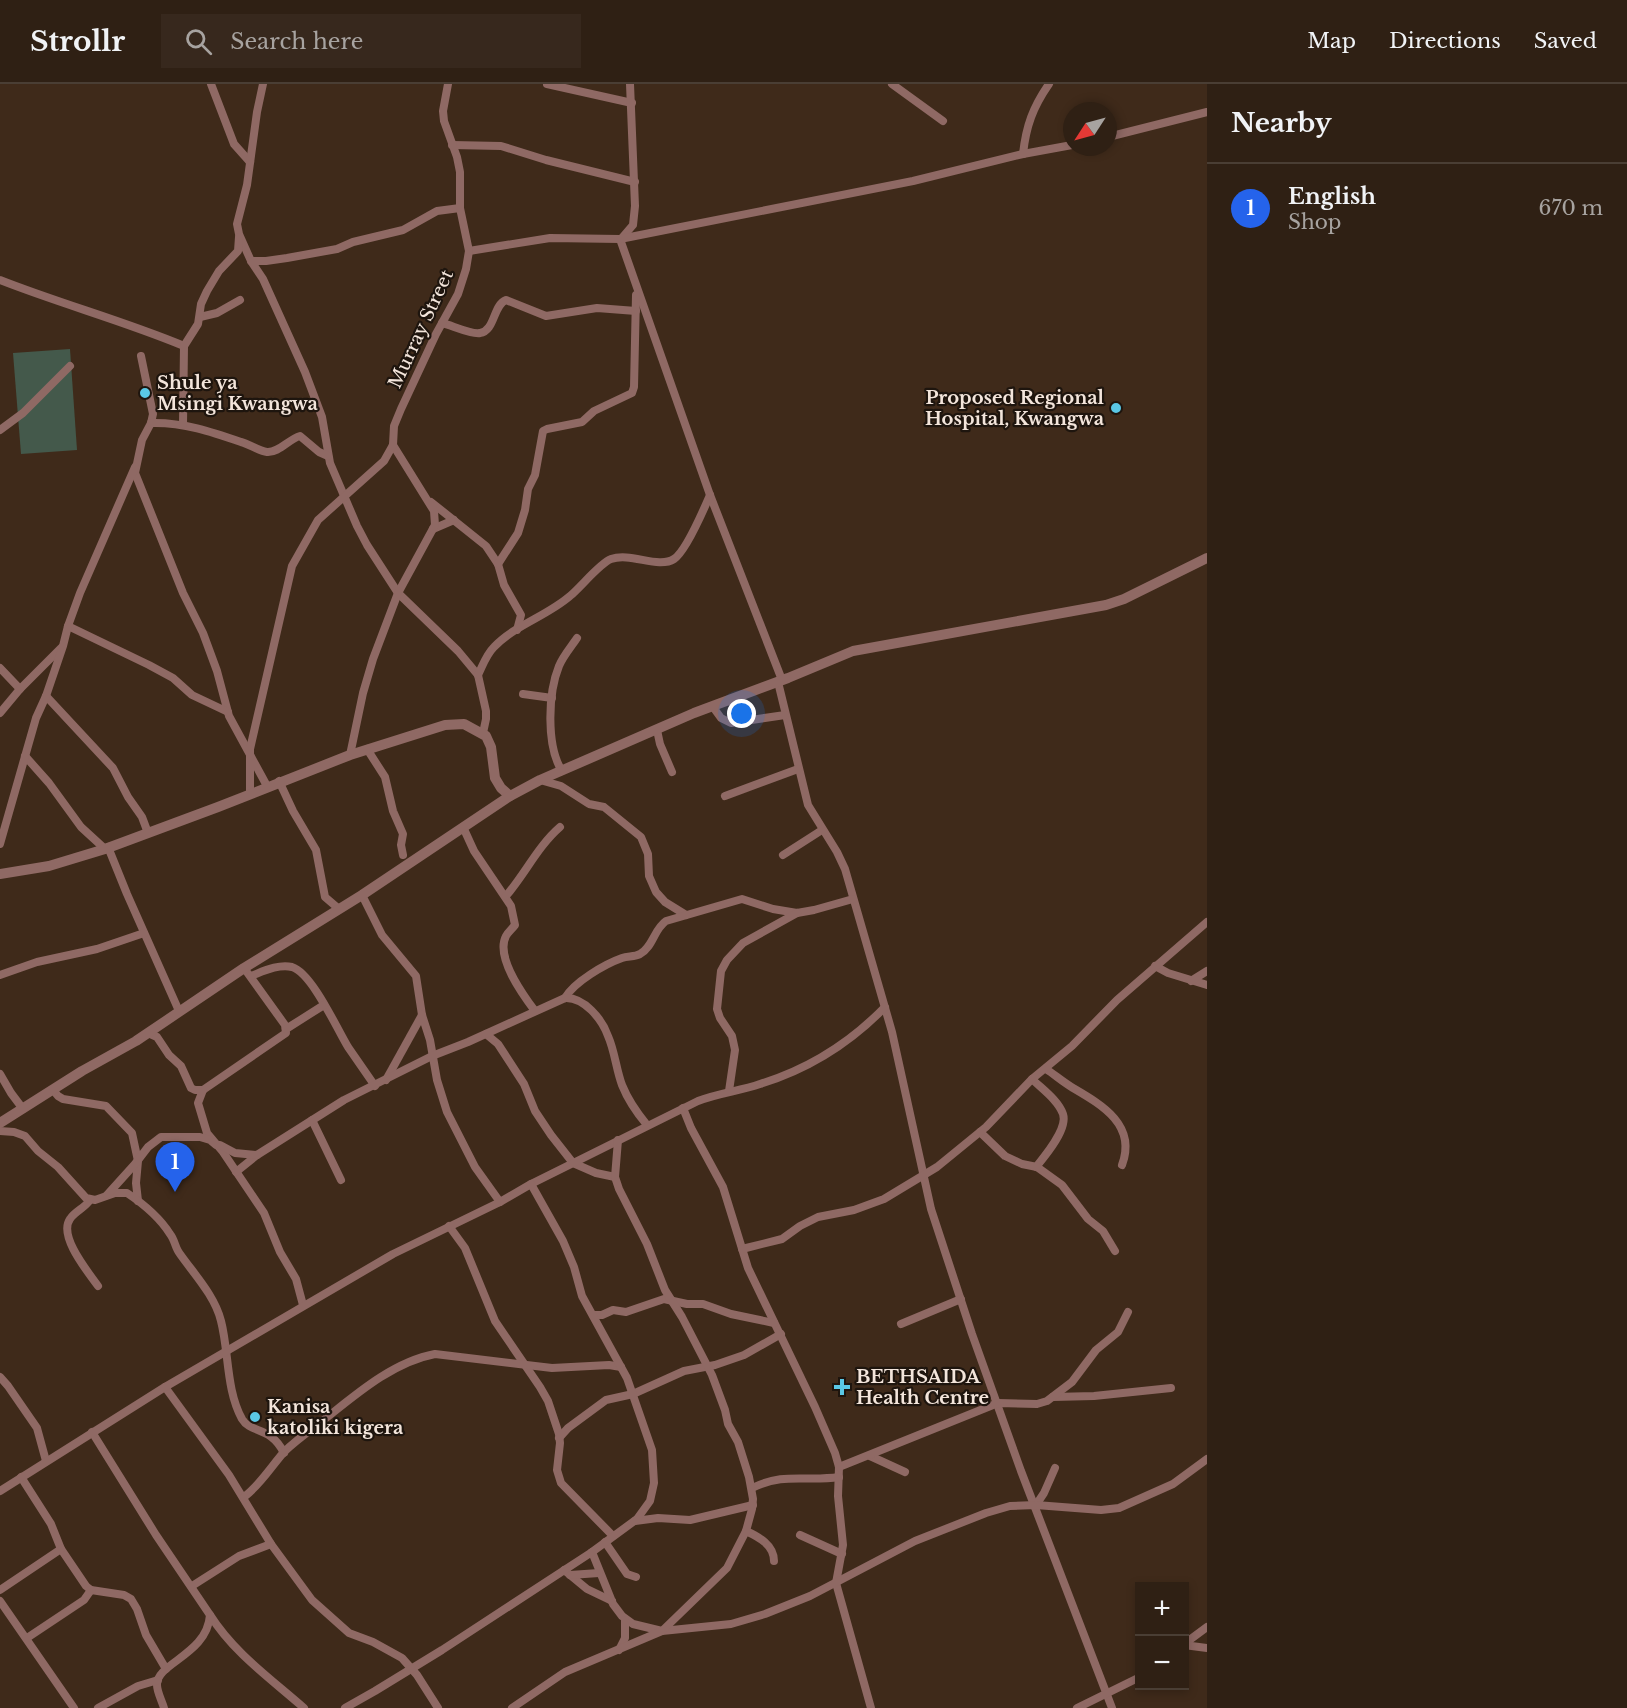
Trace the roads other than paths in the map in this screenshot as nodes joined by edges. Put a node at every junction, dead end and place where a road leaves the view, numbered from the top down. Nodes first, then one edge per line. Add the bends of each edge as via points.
1 (211, 84) edge
2 (263, 84) edge
3 (547, 84) edge
4 (630, 84) edge
5 (892, 84) edge
6 (1049, 84) edge
7 (445, 85) edge
8 (632, 103) junction
9 (1207, 112) edge
10 (943, 121) dead end
11 (1117, 134) edge
12 (452, 144) junction
13 (1063, 147) edge
14 (1023, 154) junction
15 (250, 162) junction
16 (635, 182) junction
17 (460, 208) junction
18 (239, 234) junction
19 (620, 239) junction
20 (469, 251) junction
21 (251, 261) junction
22 (0, 280) edge
23 (636, 289) junction
24 (240, 300) dead end
25 (636, 311) junction
26 (200, 316) junction
27 (442, 323) junction
28 (184, 346) junction
29 (141, 356) dead end
30 (70, 366) dead end
31 (151, 423) junction
32 (183, 425) junction
33 (0, 430) edge
34 (393, 445) junction
35 (328, 456) junction
36 (135, 466) junction
37 (710, 495) junction
38 (345, 498) junction
39 (426, 498) junction
40 (454, 520) junction
41 (433, 529) junction
42 (1207, 558) edge
43 (498, 564) junction
44 (399, 593) junction
45 (521, 616) junction
46 (528, 624) junction
47 (68, 626) junction
48 (517, 630) junction
49 (577, 638) dead end
50 (63, 646) junction
51 (0, 668) edge
52 (478, 675) junction
53 (780, 681) junction
54 (20, 688) junction
55 (523, 694) dead end
56 (46, 696) junction
57 (552, 698) junction
58 (713, 707) junction
59 (228, 712) junction
60 (0, 713) edge
61 (785, 714) junction
62 (657, 730) junction
63 (483, 732) junction
64 (367, 749) junction
65 (350, 755) junction
66 (25, 756) junction
67 (250, 756) junction
68 (798, 769) junction
69 (562, 771) junction
70 (672, 772) dead end
71 (540, 780) junction
72 (279, 781) junction
73 (267, 786) junction
74 (250, 793) junction
75 (510, 796) junction
76 (725, 796) dead end
77 (463, 827) junction
78 (560, 827) dead end
79 (822, 830) junction
80 (148, 833) junction
81 (0, 844) edge
82 (106, 848) junction
83 (403, 855) dead end
84 (783, 855) dead end
85 (0, 874) edge
86 (362, 895) junction
87 (506, 896) junction
88 (854, 899) junction
89 (339, 909) junction
90 (797, 913) junction
91 (686, 915) junction
92 (1207, 922) edge
93 (144, 933) junction
94 (1155, 966) junction
95 (1207, 971) edge
96 (248, 972) junction
97 (0, 975) edge
98 (1191, 981) junction
99 (1207, 985) edge
100 (565, 998) junction
101 (324, 1005) junction
102 (885, 1007) junction
103 (179, 1011) junction
104 (535, 1011) junction
105 (422, 1015) junction
106 (286, 1029) junction
107 (148, 1033) junction
108 (486, 1034) junction
109 (432, 1056) junction
110 (1046, 1070) junction
111 (0, 1074) edge
112 (1032, 1079) junction
113 (386, 1080) junction
114 (375, 1086) junction
115 (53, 1090) junction
116 (203, 1090) junction
117 (729, 1091) junction
118 (683, 1108) junction
119 (23, 1109) junction
120 (312, 1120) junction
121 (0, 1123) edge
122 (647, 1125) junction
123 (0, 1131) edge
124 (980, 1132) junction
125 (618, 1140) junction
126 (216, 1145) junction
127 (257, 1155) junction
128 (138, 1161) junction
129 (573, 1163) junction
130 (1122, 1165) dead end
131 (1036, 1167) junction
132 (236, 1172) junction
133 (925, 1175) junction
134 (615, 1177) junction
135 (341, 1180) dead end
136 (531, 1184) junction
137 (107, 1196) junction
138 (90, 1200) junction
139 (138, 1201) junction
140 (500, 1202) junction
141 (449, 1226) junction
142 (742, 1250) junction
143 (1115, 1251) dead end
144 (98, 1286) dead end
145 (961, 1299) junction
146 (670, 1300) junction
147 (303, 1305) junction
148 (1128, 1312) dead end
149 (594, 1315) junction
150 (774, 1323) junction
151 (901, 1324) dead end
152 (781, 1334) junction
153 (226, 1351) junction
154 (523, 1363) junction
155 (708, 1366) junction
156 (621, 1367) junction
157 (0, 1377) edge
158 (165, 1387) junction
159 (1171, 1388) dead end
160 (633, 1394) junction
161 (1053, 1397) junction
162 (998, 1403) junction
163 (92, 1432) junction
164 (559, 1438) junction
165 (284, 1453) junction
166 (870, 1456) junction
167 (1207, 1459) edge
168 (46, 1461) junction
169 (839, 1467) junction
170 (1055, 1468) dead end
171 (905, 1472) dead end
172 (21, 1477) junction
173 (839, 1477) junction
174 (752, 1488) junction
175 (0, 1491) edge
176 (244, 1497) junction
177 (753, 1505) junction
178 (1036, 1505) junction
179 (635, 1521) junction
180 (746, 1531) junction
181 (800, 1535) dead end
182 (613, 1536) junction
183 (605, 1542) junction
184 (271, 1544) junction
185 (61, 1549) junction
186 (592, 1552) junction
187 (842, 1554) junction
188 (774, 1561) dead end
189 (567, 1572) junction
190 (599, 1573) junction
191 (636, 1577) dead end
192 (836, 1583) junction
193 (192, 1586) junction
194 (0, 1590) edge
195 (91, 1590) junction
196 (0, 1600) edge
197 (612, 1601) junction
198 (210, 1614) junction
199 (625, 1620) junction
200 (1207, 1627) edge
201 (662, 1631) junction
202 (27, 1638) junction
203 (1189, 1642) edge
204 (1189, 1646) edge
205 (1207, 1648) edge
206 (618, 1650) junction
207 (412, 1668) junction
208 (166, 1669) junction
209 (1135, 1679) edge
210 (158, 1680) junction
211 (1105, 1693) junction
212 (74, 1708) edge
213 (98, 1708) edge
214 (164, 1708) edge
215 (304, 1708) edge
216 (345, 1708) edge
217 (438, 1708) edge
218 (512, 1708) edge
219 (871, 1708) edge
220 (1077, 1708) edge
221 (1112, 1708) edge

1 - 15 street via 234,144
2 - 15 street
3 - 8 street
4 - 8 street
5 - 10 street
6 - 14 street via 1026,130
7 - 12 street, Murray Street via 443,111
8 - 16 street
9 - 11 street
12 - 16 street via 508,148
12 - 17 street, Murray Street via 460,172
13 - 14 street
14 - 19 street via 913,181
15 - 18 street via 237,224
16 - 19 street via 633,225
17 - 20 street, Murray Street
17 - 21 street via 437,211 403,230 337,249
18 - 21 street
18 - 26 street via 238,251 207,291
19 - 20 street via 550,238
19 - 23 street
20 - 27 street, Murray Street via 462,282
21 - 35 street via 305,372 322,417
22 - 28 street
23 - 25 street
23 - 37 street
24 - 26 street via 217,313
25 - 27 street via 597,308 546,316 503,300 488,330 482,333
25 - 43 street via 632,393 594,411 582,422 543,431 518,533
26 - 28 street
27 - 34 street, Murray Street via 394,426
28 - 32 street
29 - 31 street via 152,405
30 - 33 street
31 - 32 street
31 - 36 street
32 - 35 street via 266,452 300,436
34 - 38 street, Murray Street via 384,461
34 - 39 street
35 - 38 street
36 - 47 street
36 - 59 street via 183,593 203,633
37 - 46 street via 679,555 671,561 631,557 609,560 570,597
37 - 53 street
38 - 44 street via 367,545
38 - 67 street, Murray Street via 315,524 292,566
39 - 40 street
39 - 41 street via 434,511
40 - 41 street
40 - 43 street via 482,542
41 - 44 street
42 - 53 street via 1106,605 853,651
43 - 45 street via 504,585
44 - 52 street
44 - 65 street via 363,693
45 - 46 street
45 - 48 street
46 - 48 street
47 - 50 street
47 - 59 street via 149,665 173,678 192,695
48 - 52 street via 488,654
49 - 57 street via 559,666
50 - 54 street
50 - 56 street
51 - 54 street
52 - 63 street via 486,711
53 - 58 street
53 - 61 street
54 - 60 street
55 - 57 street
56 - 66 street
56 - 80 street via 113,768
57 - 69 street via 552,734
58 - 61 street via 730,723
58 - 62 street
59 - 67 street
61 - 68 street
62 - 69 street
62 - 70 street
63 - 64 street via 464,724 445,724
63 - 75 street via 491,747 495,778
64 - 65 street
64 - 83 street via 385,777 403,834
65 - 72 street
66 - 81 street
66 - 82 street via 81,826
67 - 73 street
67 - 74 street, Murray Street
68 - 76 street
68 - 79 street via 808,805
69 - 71 street
71 - 75 street
71 - 91 street via 567,789 589,804 604,807 641,837 656,892 665,903
72 - 73 street
72 - 89 street via 316,850 325,897
73 - 74 street
74 - 80 street
75 - 77 street
77 - 86 street
77 - 87 street via 478,858
78 - 87 street
79 - 84 street
79 - 88 street via 842,861
80 - 82 street
82 - 85 street via 49,866
82 - 93 street
86 - 89 street
86 - 105 street via 382,935 416,976
87 - 104 street via 515,923 505,938 504,957
88 - 90 street
88 - 102 street
89 - 96 street
90 - 91 street via 742,899
90 - 117 street via 743,942 721,971 717,1009 735,1050
91 - 100 street via 664,922 641,953 609,965 574,986
92 - 94 street
93 - 97 street
93 - 103 street
94 - 98 street
94 - 110 street
95 - 98 street
96 - 101 street via 292,968 311,984
96 - 103 street
96 - 106 street
98 - 99 street
100 - 104 street
100 - 122 street via 586,1005 604,1028 623,1088
101 - 106 street
101 - 114 street
102 - 117 street via 849,1040 819,1059 759,1085
102 - 133 street
103 - 107 street
104 - 108 street
105 - 109 street
105 - 113 street
106 - 116 street via 283,1035
107 - 115 street
107 - 116 street via 157,1037 181,1066 191,1088
108 - 109 street
108 - 129 street via 498,1044 524,1084 535,1111
109 - 113 street
109 - 140 street via 447,1112 475,1167
110 - 112 street
110 - 130 street via 1117,1120 1127,1144
111 - 119 street
112 - 124 street
112 - 131 street via 1056,1102 1064,1122
113 - 114 street
114 - 120 street
115 - 119 street
115 - 128 street via 63,1099 109,1108 133,1135
116 - 126 street via 198,1103 207,1133
117 - 118 street
118 - 122 street
118 - 142 street via 723,1187
119 - 121 street
120 - 127 street
120 - 135 street
122 - 125 street
123 - 138 street via 25,1136
124 - 131 street via 1005,1156
124 - 133 street
125 - 129 street
125 - 134 street
126 - 127 street via 235,1153
126 - 128 street via 200,1137 164,1136 152,1143
126 - 132 street
127 - 132 street
128 - 137 street
128 - 139 street
129 - 134 street
129 - 136 street
131 - 143 street via 1062,1185 1090,1221 1103,1231
132 - 147 street via 264,1213 296,1279
133 - 142 street via 884,1199 818,1217 782,1239
133 - 145 street via 931,1209
134 - 146 street
136 - 140 street
136 - 149 street via 563,1242 582,1296
137 - 138 street
137 - 139 street via 124,1192
138 - 144 street via 69,1220 67,1231
139 - 153 street via 170,1232 213,1303
140 - 141 street
141 - 147 street
141 - 154 street via 465,1248 495,1321
142 - 150 street
145 - 151 street
145 - 162 street
146 - 149 street via 626,1312
146 - 150 street via 703,1304
146 - 155 street
147 - 153 street
148 - 161 street via 1118,1332
149 - 156 street
150 - 152 street
152 - 155 street via 744,1355
152 - 169 street
153 - 158 street
153 - 165 street via 243,1420 273,1437
154 - 156 street via 559,1368
154 - 164 street via 544,1394
154 - 165 street via 435,1354 411,1361 377,1380
155 - 160 street via 684,1371
155 - 174 street
156 - 160 street
157 - 168 street via 37,1428
158 - 163 street
158 - 176 street
159 - 161 street
160 - 164 street via 597,1405
160 - 179 street via 651,1450 654,1483 651,1501
161 - 162 street via 1040,1403
162 - 166 street
162 - 178 street
163 - 168 street
163 - 193 street
164 - 182 street via 557,1470 561,1483
165 - 176 street
166 - 169 street
166 - 171 street
167 - 178 street via 1173,1484 1119,1508
168 - 172 street
169 - 173 street
170 - 178 street
172 - 175 street
172 - 185 street via 51,1524
173 - 174 street via 777,1478
173 - 187 street
174 - 177 street
176 - 184 street
177 - 179 street via 690,1520
177 - 180 street
178 - 192 street via 1010,1506 986,1513 915,1541
178 - 211 street
179 - 182 street
180 - 188 street via 767,1545
180 - 201 street via 723,1573
181 - 187 street
182 - 183 street
183 - 186 street
183 - 191 street via 627,1574
184 - 193 street via 239,1556
184 - 207 street via 325,1613 349,1633 397,1655
185 - 194 street
185 - 195 street
186 - 189 street
186 - 190 street
187 - 192 street
189 - 190 street
189 - 197 street via 586,1589
189 - 207 street
190 - 197 street
192 - 201 street via 746,1621
192 - 219 street
193 - 198 street
195 - 202 street via 80,1603
195 - 208 street via 124,1595 133,1601 146,1635
196 - 202 street
197 - 199 street
198 - 208 street via 203,1637
198 - 215 street via 237,1650
199 - 201 street
199 - 206 street via 625,1638
200 - 203 street
201 - 206 street
202 - 212 street
204 - 205 street
206 - 218 street via 565,1672
207 - 216 street
207 - 217 street
208 - 210 street
209 - 211 street
210 - 213 street via 138,1686
210 - 214 street
211 - 220 street
211 - 221 street

